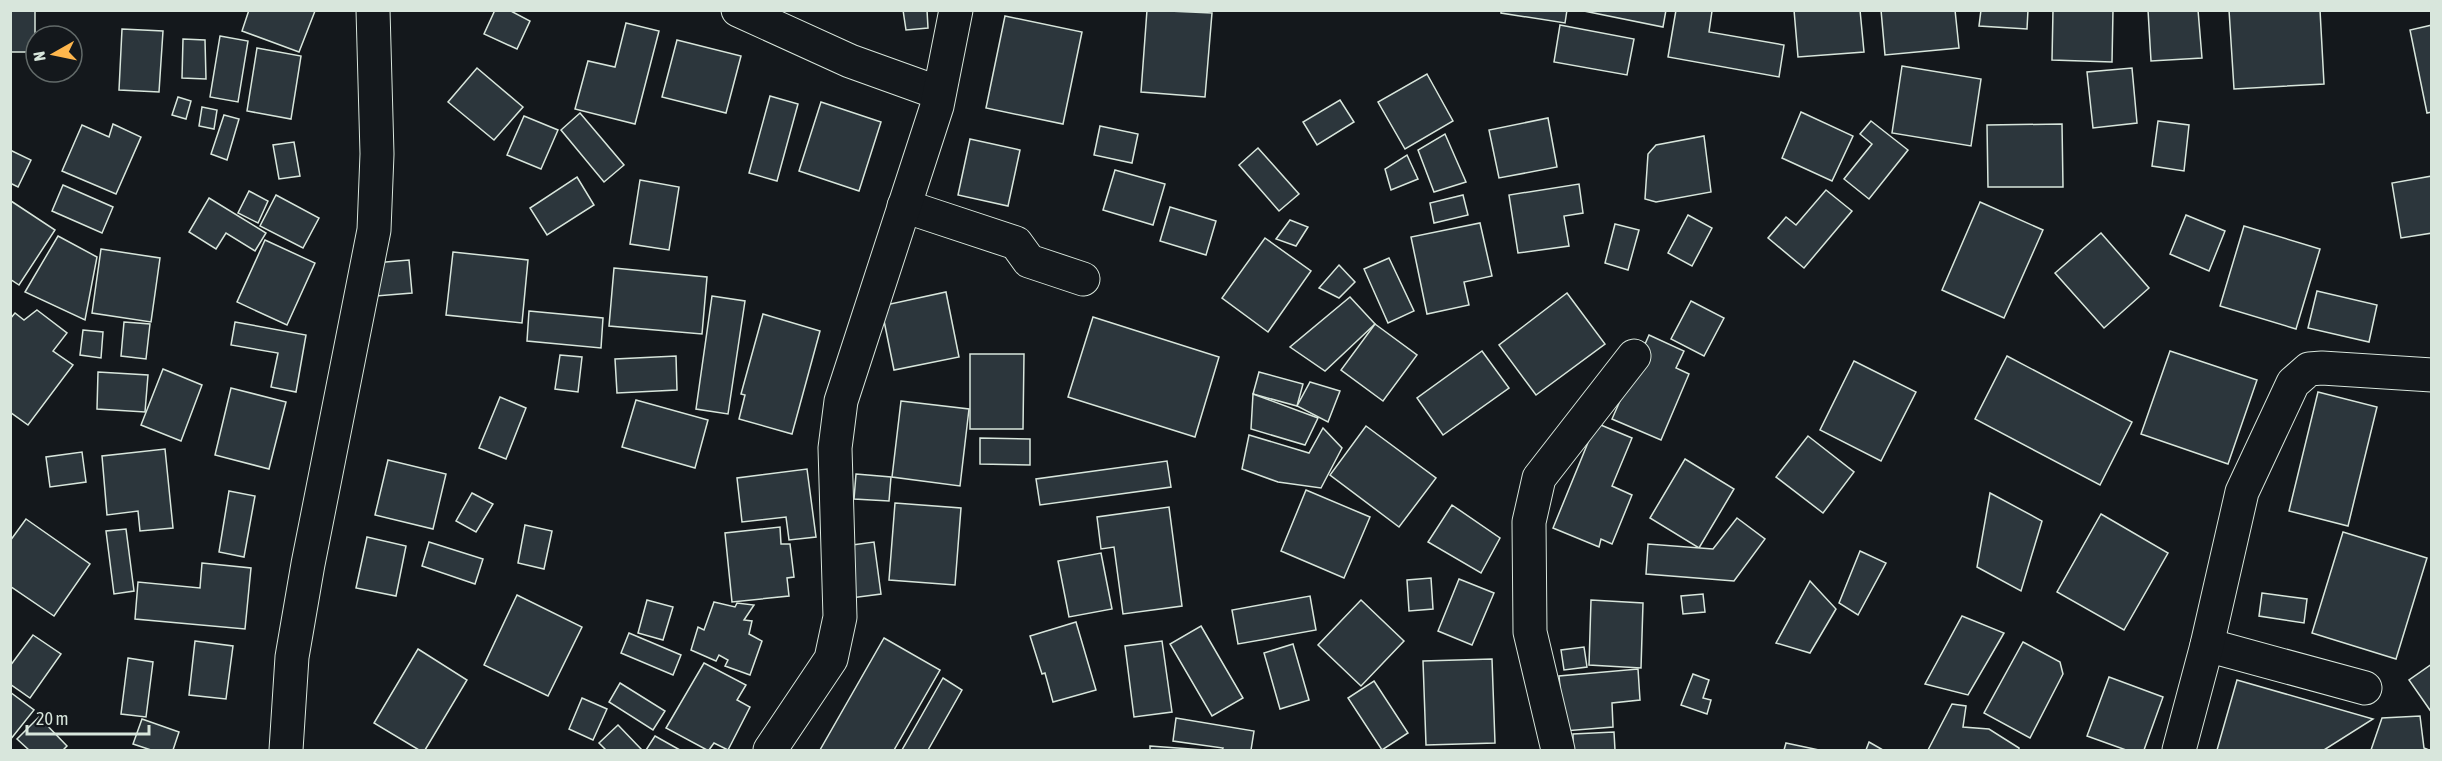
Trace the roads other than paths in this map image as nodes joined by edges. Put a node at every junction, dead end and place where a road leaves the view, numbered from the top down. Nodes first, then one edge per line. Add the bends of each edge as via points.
1 (373, 10) edge
2 (738, 10) edge
3 (956, 10) edge
4 (939, 93) junction
5 (904, 206) junction
6 (1083, 279) dead end
7 (1634, 356) dead end
8 (2432, 375) edge
9 (2207, 645) junction
10 (2365, 688) dead end
11 (286, 750) edge
12 (770, 750) edge
13 (1558, 750) edge
14 (2179, 750) edge

1 - 11 street via 377,154 374,230 292,657
2 - 4 street via 850,61
3 - 4 street
4 - 5 street
5 - 6 street via 1016,243 1029,261
5 - 12 street via 841,401 835,448 840,617 831,659
7 - 13 street via 1539,478 1529,522 1530,632
8 - 9 street via 2322,368 2310,369 2293,383 2242,492
9 - 10 street
9 - 14 street

